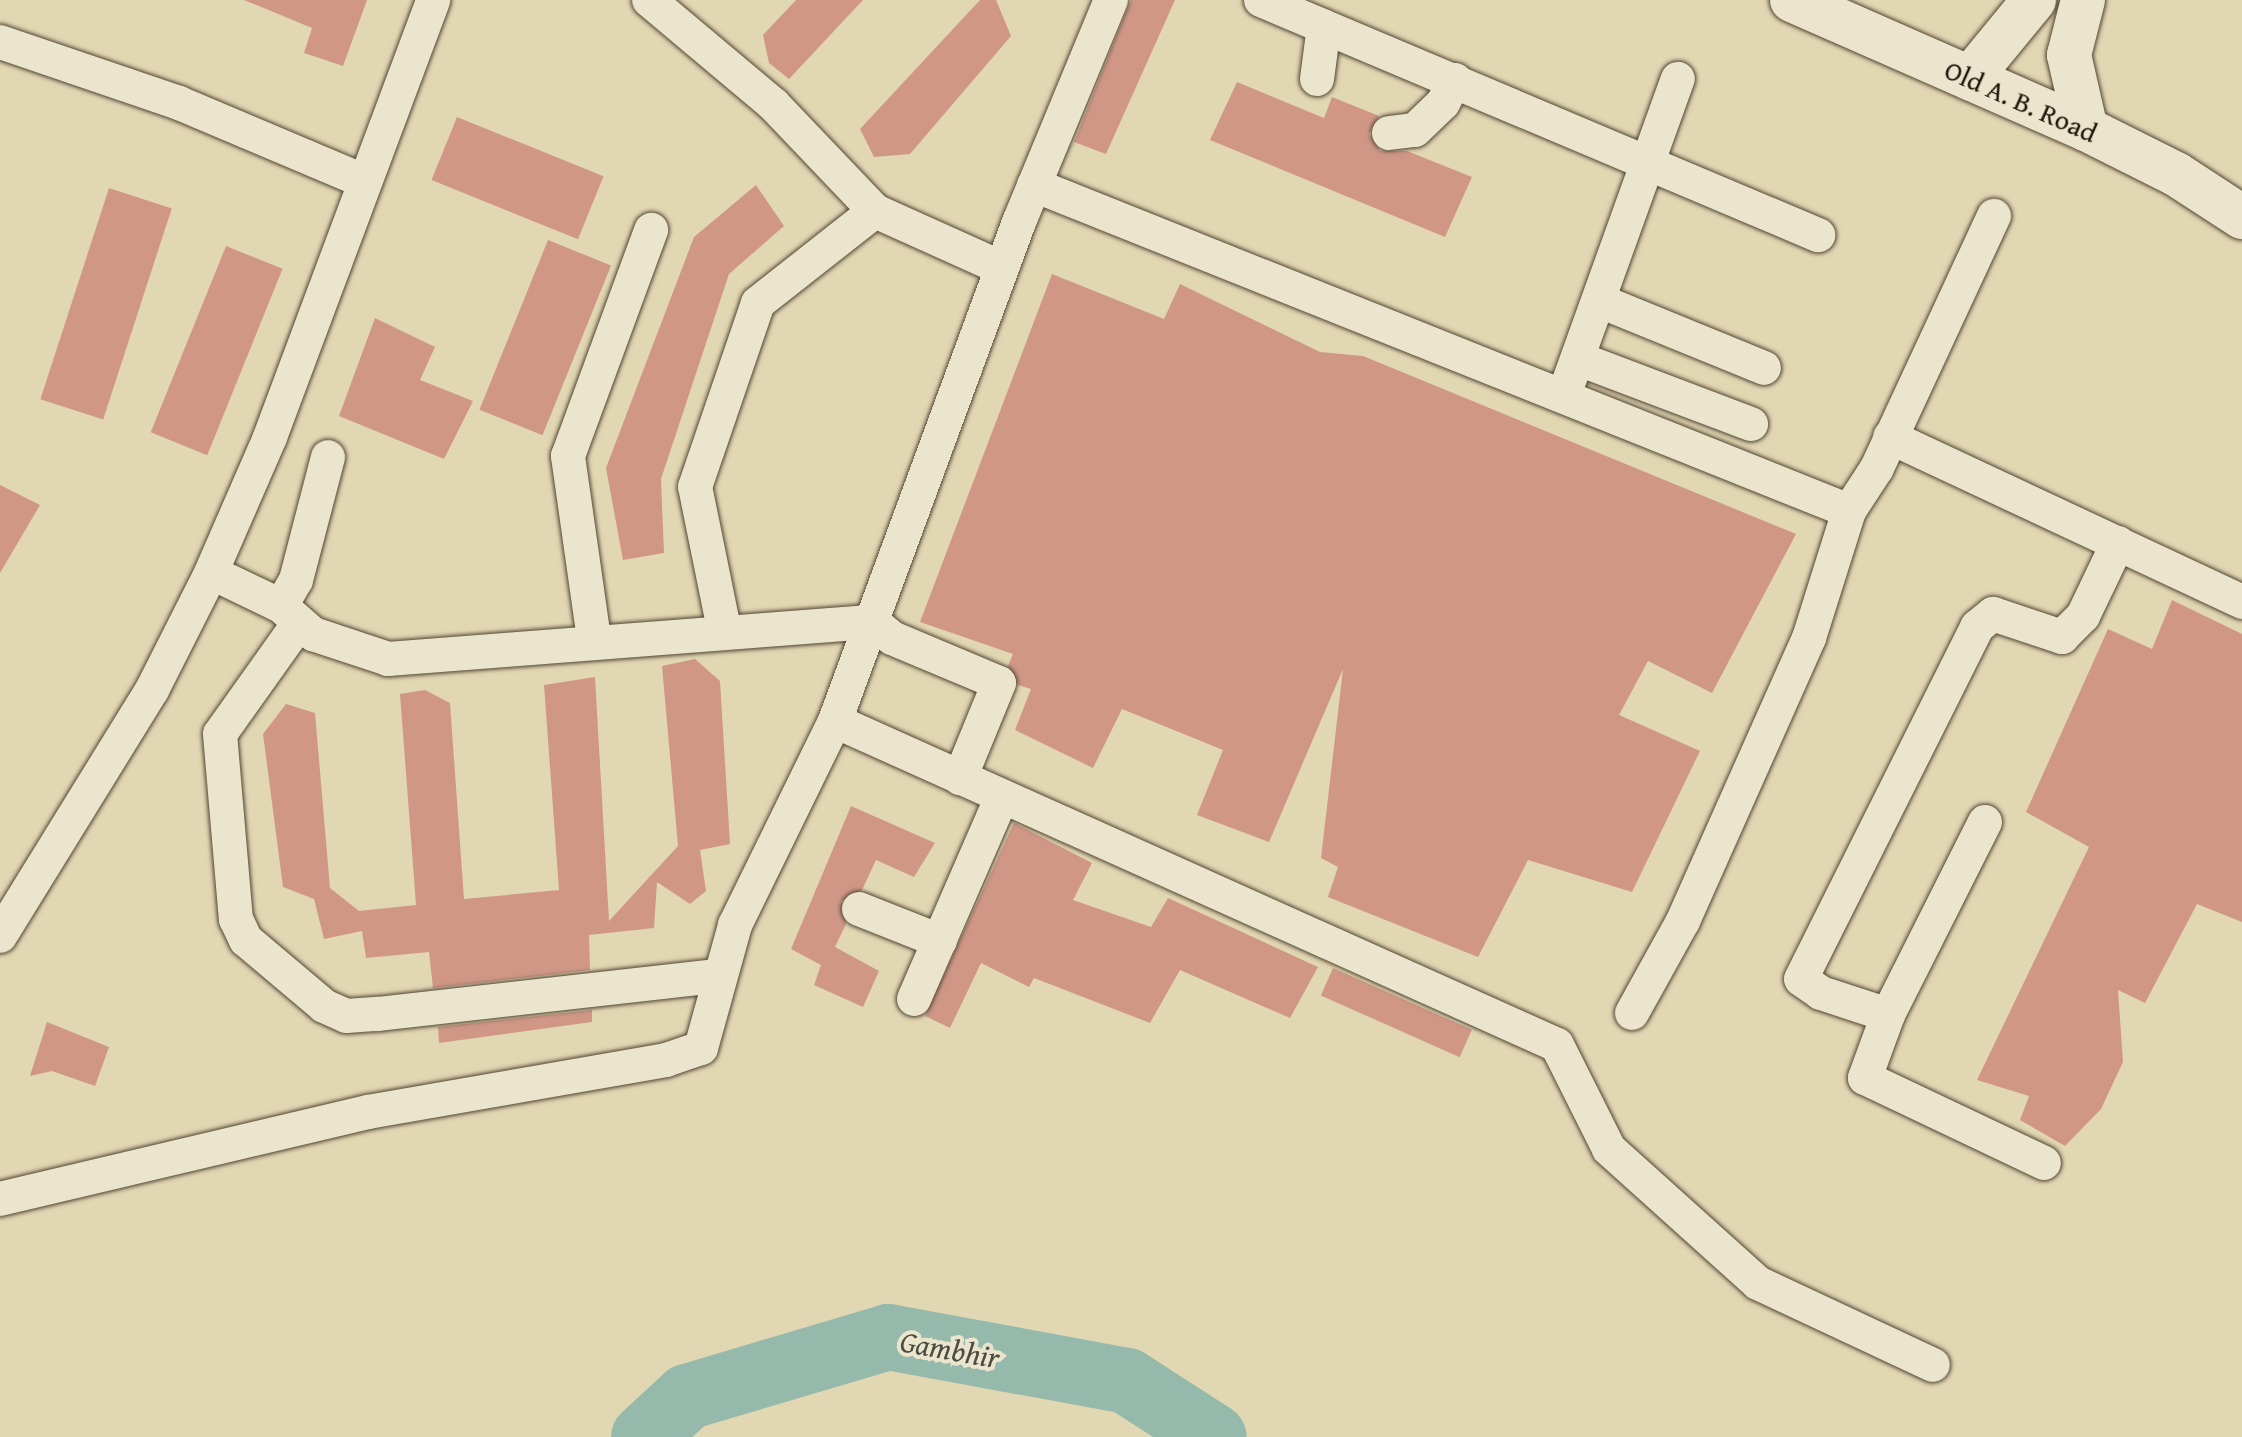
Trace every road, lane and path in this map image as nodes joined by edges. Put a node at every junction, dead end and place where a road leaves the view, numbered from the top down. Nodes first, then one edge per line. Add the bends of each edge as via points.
1 (433, 0) edge
2 (649, 0) edge
3 (1111, 0) edge
4 (1261, 0) edge
5 (1792, 0) edge
6 (2034, 0) edge
7 (2083, 0) edge
8 (1324, 26) junction
9 (0, 42) edge
10 (1970, 78) junction
11 (1317, 79) dead end
12 (1678, 79) dead end
13 (1455, 80) junction
14 (2086, 129) junction
15 (1389, 133) dead end
16 (1649, 162) junction
17 (364, 181) junction
18 (1034, 185) junction
19 (875, 211) junction
20 (1994, 216) dead end
21 (2242, 217) edge
22 (651, 230) dead end
23 (1818, 235) dead end
24 (1002, 268) junction
25 (1600, 301) junction
26 (1579, 359) junction
27 (1764, 368) dead end
28 (1564, 395) junction
29 (1751, 424) dead end
30 (1890, 437) junction
31 (328, 457) dead end
32 (1849, 511) junction
33 (2118, 543) junction
34 (229, 581) dead end
35 (2242, 602) edge
36 (290, 614) junction
37 (873, 622) junction
38 (724, 629) junction
39 (594, 639) junction
40 (835, 721) junction
41 (960, 778) junction
42 (1002, 797) junction
43 (1985, 822) dead end
44 (859, 909) dead end
45 (0, 936) edge
46 (940, 941) junction
47 (716, 976) junction
48 (914, 999) dead end
49 (1632, 1013) dead end
50 (1888, 1015) junction
51 (2044, 1163) dead end
52 (0, 1199) edge
53 (1933, 1365) dead end

1 - 17 street
2 - 19 street via 774,105
3 - 18 street
4 - 8 street
5 - 10 street, Old A. B. Road
6 - 10 street
7 - 14 street via 2069,55
8 - 11 street
8 - 13 street
9 - 17 street via 223,120
10 - 14 street, Old A. B. Road
12 - 16 street
13 - 15 street via 1443,103 1415,130
13 - 16 street
14 - 21 street, Old A. B. Road via 2176,174
16 - 23 street
16 - 25 street
17 - 45 street via 270,437 211,573 152,690
18 - 24 street
18 - 28 street
19 - 24 street
19 - 38 street via 758,303 695,487
20 - 30 street
22 - 39 street via 568,456
24 - 37 street
25 - 26 street
25 - 27 street
26 - 28 street
26 - 29 street
28 - 32 street
30 - 32 street
30 - 33 street
31 - 36 street
32 - 49 street via 1809,638 1683,921
33 - 35 street
33 - 50 street via 2083,616 2062,637 1993,614 1977,627 1801,979 1821,993
34 - 36 street
36 - 39 street via 348,650 388,659
36 - 47 street via 220,734 236,919 246,940 313,997 346,1016
37 - 38 street
37 - 40 street
37 - 41 street via 892,638 999,683
38 - 39 street
40 - 41 street
40 - 47 street
41 - 42 street
42 - 46 street
42 - 53 street via 1557,1045 1609,1149 1758,1283
43 - 50 street
44 - 46 street
46 - 48 street
47 - 52 street via 715,1013 701,1048 666,1060 368,1112
50 - 51 street via 1865,1078

